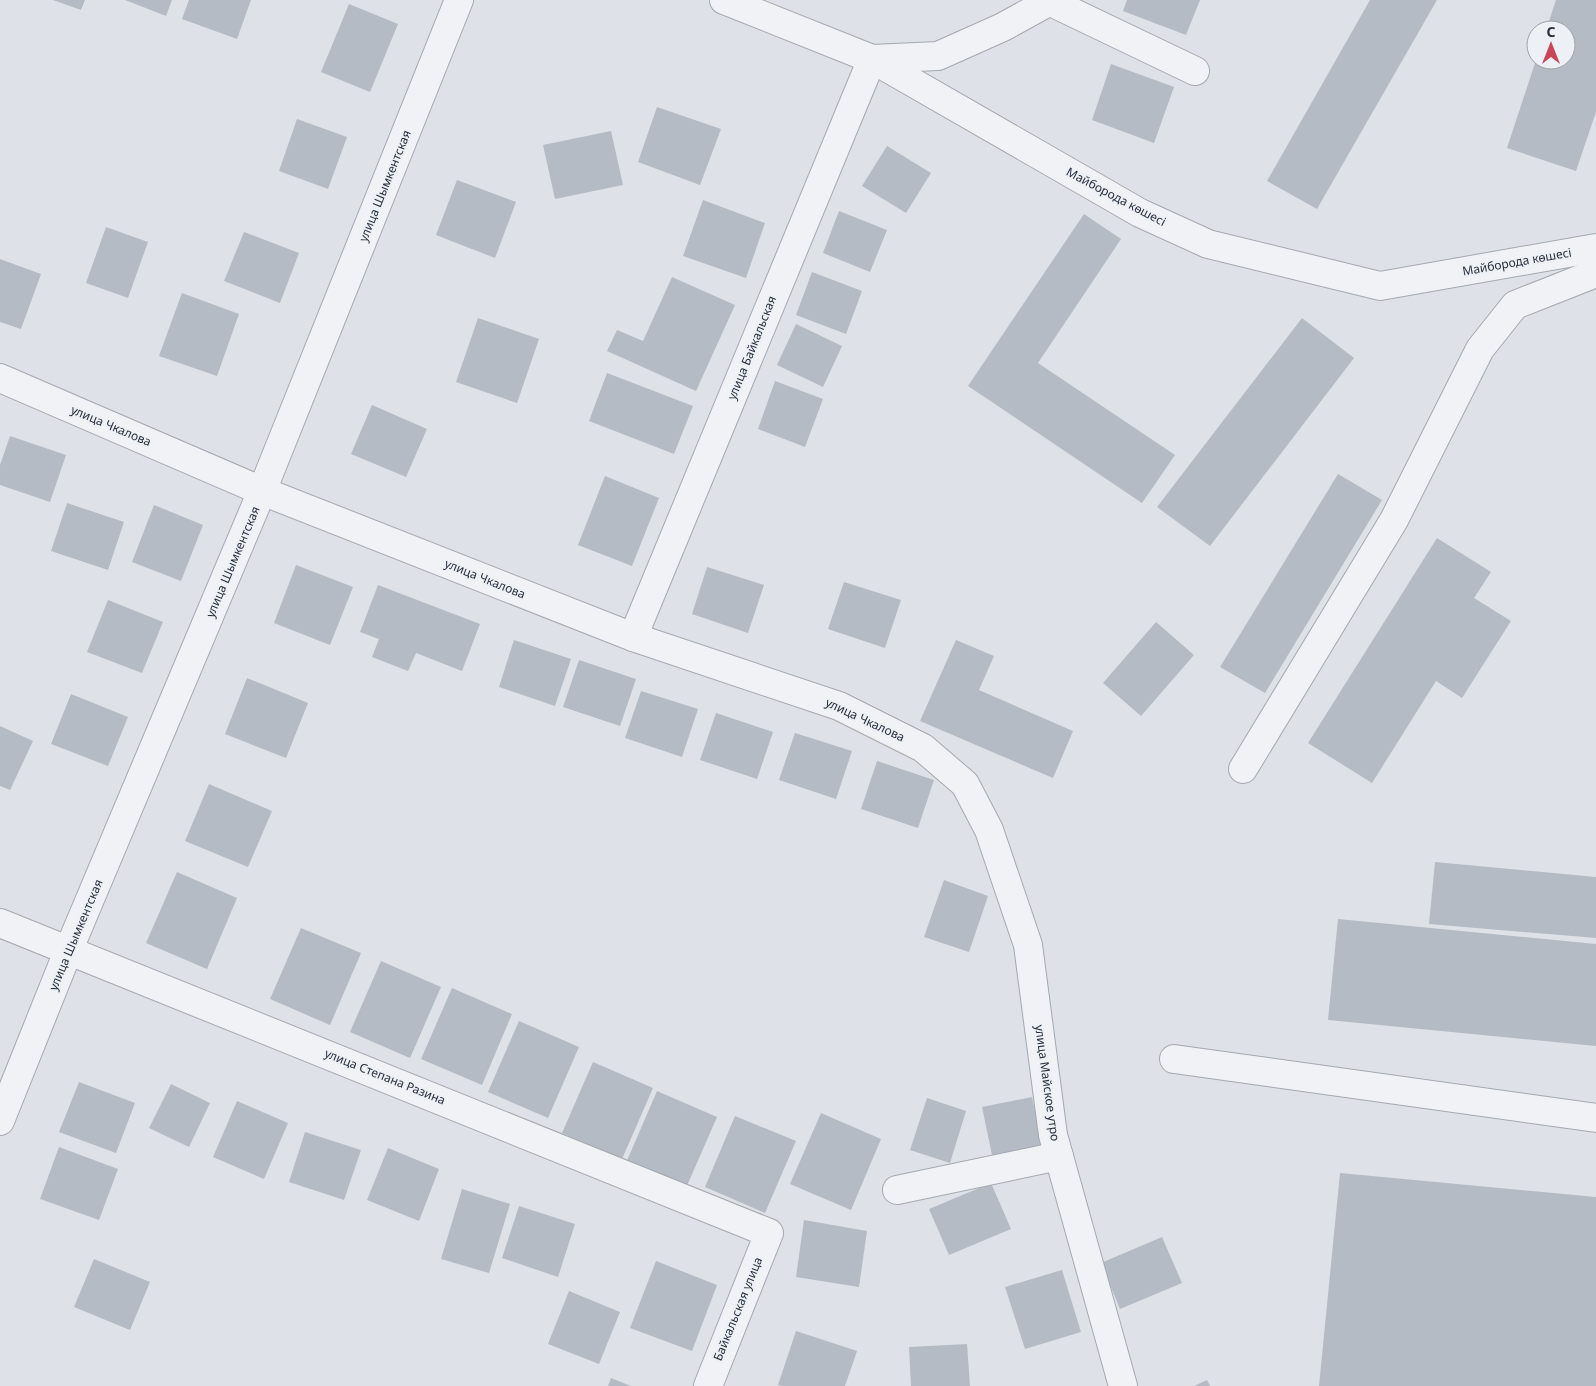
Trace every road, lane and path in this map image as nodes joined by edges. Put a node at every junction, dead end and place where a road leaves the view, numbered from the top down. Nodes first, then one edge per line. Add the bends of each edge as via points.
1 (459, 0) edge
2 (724, 0) edge
3 (1052, 1) edge
4 (872, 59) junction
5 (1195, 71) dead end
6 (1596, 248) edge
7 (1596, 273) edge
8 (0, 378) edge
9 (262, 491) junction
10 (633, 637) junction
11 (1243, 769) dead end
12 (965, 784) joint
13 (0, 923) edge
14 (69, 949) junction
15 (1174, 1059) dead end
16 (1596, 1118) edge
17 (0, 1121) edge
18 (1059, 1156) junction
19 (897, 1190) dead end
20 (769, 1233) joint
21 (708, 1386) edge
22 (1123, 1386) edge

1 - 9 street, улица Шымкентская
2 - 4 street, Майборода көшесі
3 - 4 street via 938,56
3 - 5 street
4 - 6 street, Майборода көшесі via 1140,213 1208,244 1380,286
4 - 10 street, улица Байкальская
7 - 11 street via 1515,305 1480,349 1394,520
8 - 9 street, улица Чкалова
9 - 10 street, улица Чкалова
9 - 14 street, улица Шымкентская
10 - 12 street, улица Чкалова via 839,706 923,748
12 - 18 street, улица Майское утро via 989,830 1028,945 1053,1135
13 - 14 street, улица Степана Разина
14 - 17 street, улица Шымкентская
14 - 20 street, улица Степана Разина
15 - 16 street
18 - 19 street
18 - 22 street, улица Майское утро
20 - 21 street, Байкальская улица

